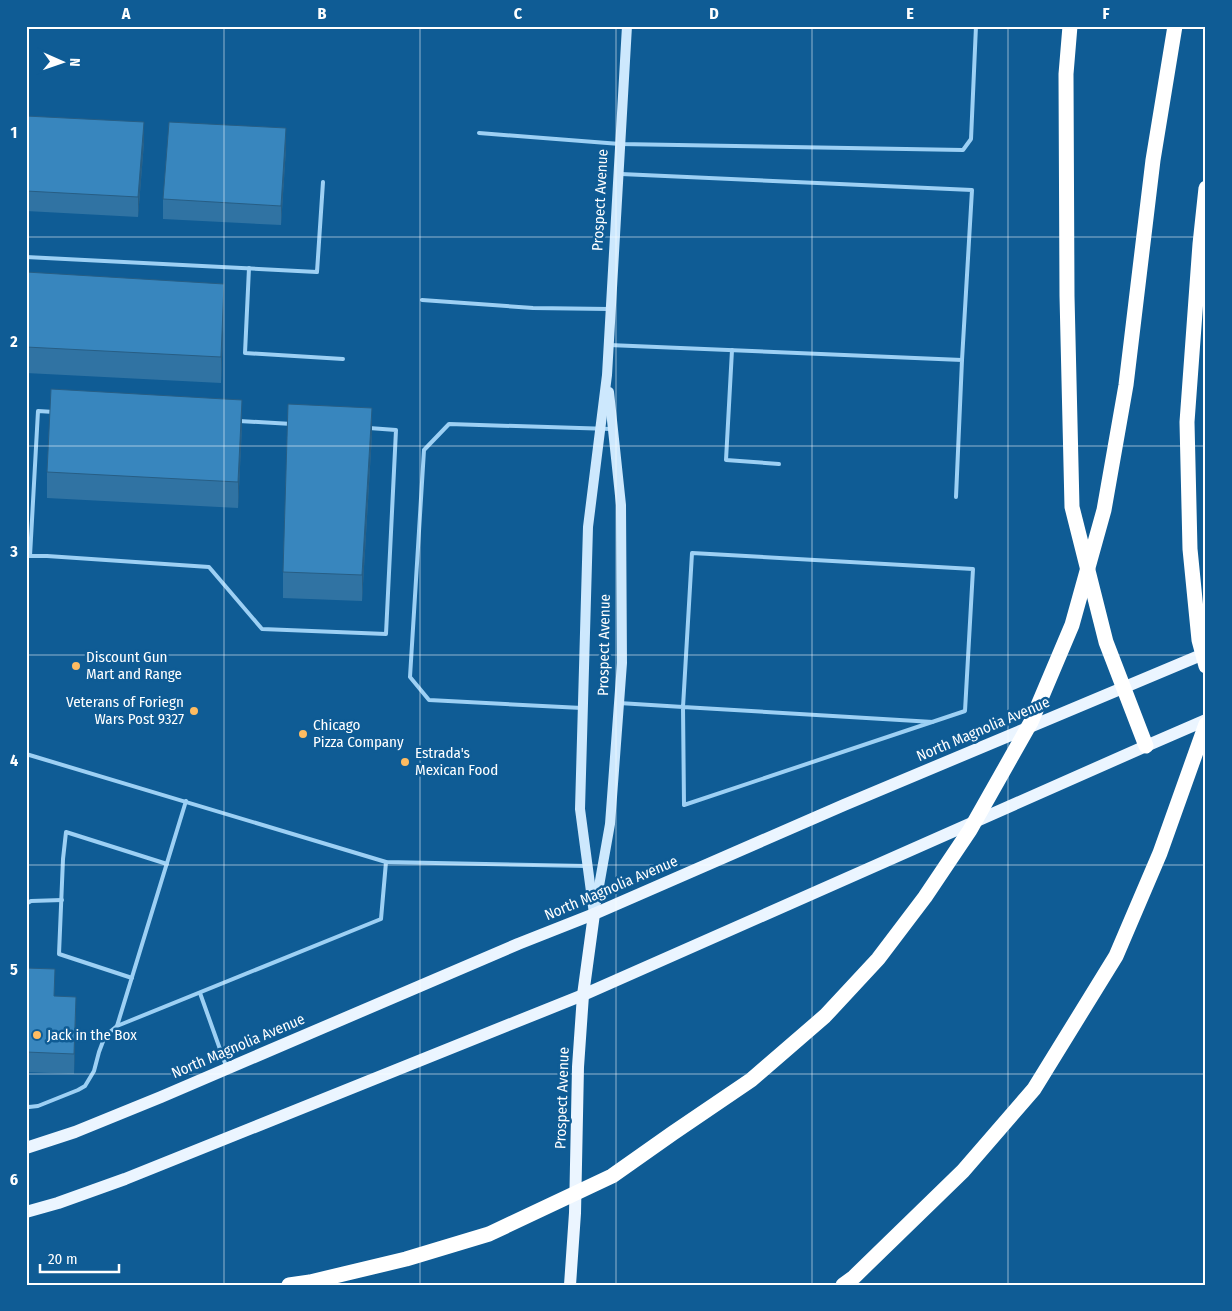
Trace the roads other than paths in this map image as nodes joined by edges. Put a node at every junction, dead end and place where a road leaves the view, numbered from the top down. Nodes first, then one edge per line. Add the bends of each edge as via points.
1 (627, 26) edge
2 (976, 26) edge
3 (1070, 26) edge
4 (1174, 26) edge
5 (478, 133) dead end
6 (620, 144) junction
7 (618, 174) junction
8 (323, 182) dead end
9 (1206, 188) edge
10 (26, 256) edge
11 (249, 268) junction
12 (422, 300) dead end
13 (611, 310) junction
14 (609, 345) junction
15 (732, 350) junction
16 (343, 359) dead end
17 (962, 360) junction
18 (607, 375) junction
19 (58, 412) edge
20 (237, 421) edge
21 (297, 424) edge
22 (366, 428) edge
23 (601, 428) junction
24 (613, 429) junction
25 (779, 464) dead end
26 (956, 497) dead end
27 (28, 556) edge
28 (1206, 653) edge
29 (1206, 666) edge
30 (1124, 686) junction
31 (619, 703) junction
32 (683, 707) junction
33 (583, 708) junction
34 (933, 722) junction
35 (1206, 722) edge
36 (1146, 746) junction
37 (26, 754) edge
38 (186, 802) junction
39 (386, 862) junction
40 (166, 864) junction
41 (588, 866) junction
42 (62, 900) junction
43 (26, 904) edge
44 (594, 914) junction
45 (132, 978) junction
46 (200, 992) junction
47 (583, 995) junction
48 (118, 1026) junction
49 (227, 1069) junction
50 (26, 1106) edge
51 (26, 1148) edge
52 (26, 1212) edge
53 (289, 1285) edge
54 (570, 1285) edge
55 (843, 1285) edge

1 - 6 main road, Prospect Avenue
2 - 6 lane via 972,139 963,150
3 - 30 highway via 1066,74 1072,507 1106,642
4 - 53 highway via 1153,160 1126,385 1104,510 1072,625 1030,722 970,830 925,896 878,959 825,1016 751,1080 612,1176 489,1234 406,1259
5 - 6 lane
6 - 7 main road, Prospect Avenue
7 - 13 main road, Prospect Avenue
7 - 17 lane via 972,190
8 - 11 lane via 317,272
9 - 29 highway via 1187,422 1190,549 1199,640
10 - 11 lane
11 - 16 lane via 245,353
12 - 13 lane
13 - 14 main road, Prospect Avenue
14 - 15 lane
14 - 18 main road, Prospect Avenue
15 - 17 lane
15 - 25 lane via 726,460
17 - 26 lane
18 - 23 main road, Prospect Avenue
18 - 24 main road, Prospect Avenue
19 - 27 lane via 38,411
20 - 21 lane
22 - 27 lane via 396,430 386,634 262,629 210,567
23 - 24 lane
23 - 33 main road, Prospect Avenue via 588,527
23 - 33 lane via 449,424 424,450 423,460 410,677 429,700
24 - 31 main road, Prospect Avenue via 621,505 622,663
28 - 30 main road, North Magnolia Avenue
30 - 36 highway
30 - 44 main road, North Magnolia Avenue
31 - 32 lane
31 - 44 main road, Prospect Avenue via 610,824
32 - 34 lane
32 - 34 lane via 684,805
32 - 34 lane via 692,554 972,569 965,711
33 - 41 main road, Prospect Avenue via 580,809
35 - 36 main road
35 - 55 highway via 1160,853 1116,956 1034,1089 963,1171
36 - 47 main road
37 - 38 lane
38 - 39 lane
38 - 40 lane
39 - 41 lane
39 - 46 lane via 381,919
40 - 42 lane via 66,832
40 - 45 lane
41 - 44 main road, Prospect Avenue
42 - 43 lane
42 - 45 lane via 59,954
44 - 47 main road, Prospect Avenue
44 - 49 main road, North Magnolia Avenue
45 - 48 lane
46 - 48 lane
46 - 49 lane
47 - 52 main road via 125,1179
47 - 54 main road, Prospect Avenue
48 - 50 lane via 104,1036 94,1071 85,1086 38,1106
49 - 51 main road, North Magnolia Avenue via 75,1132

